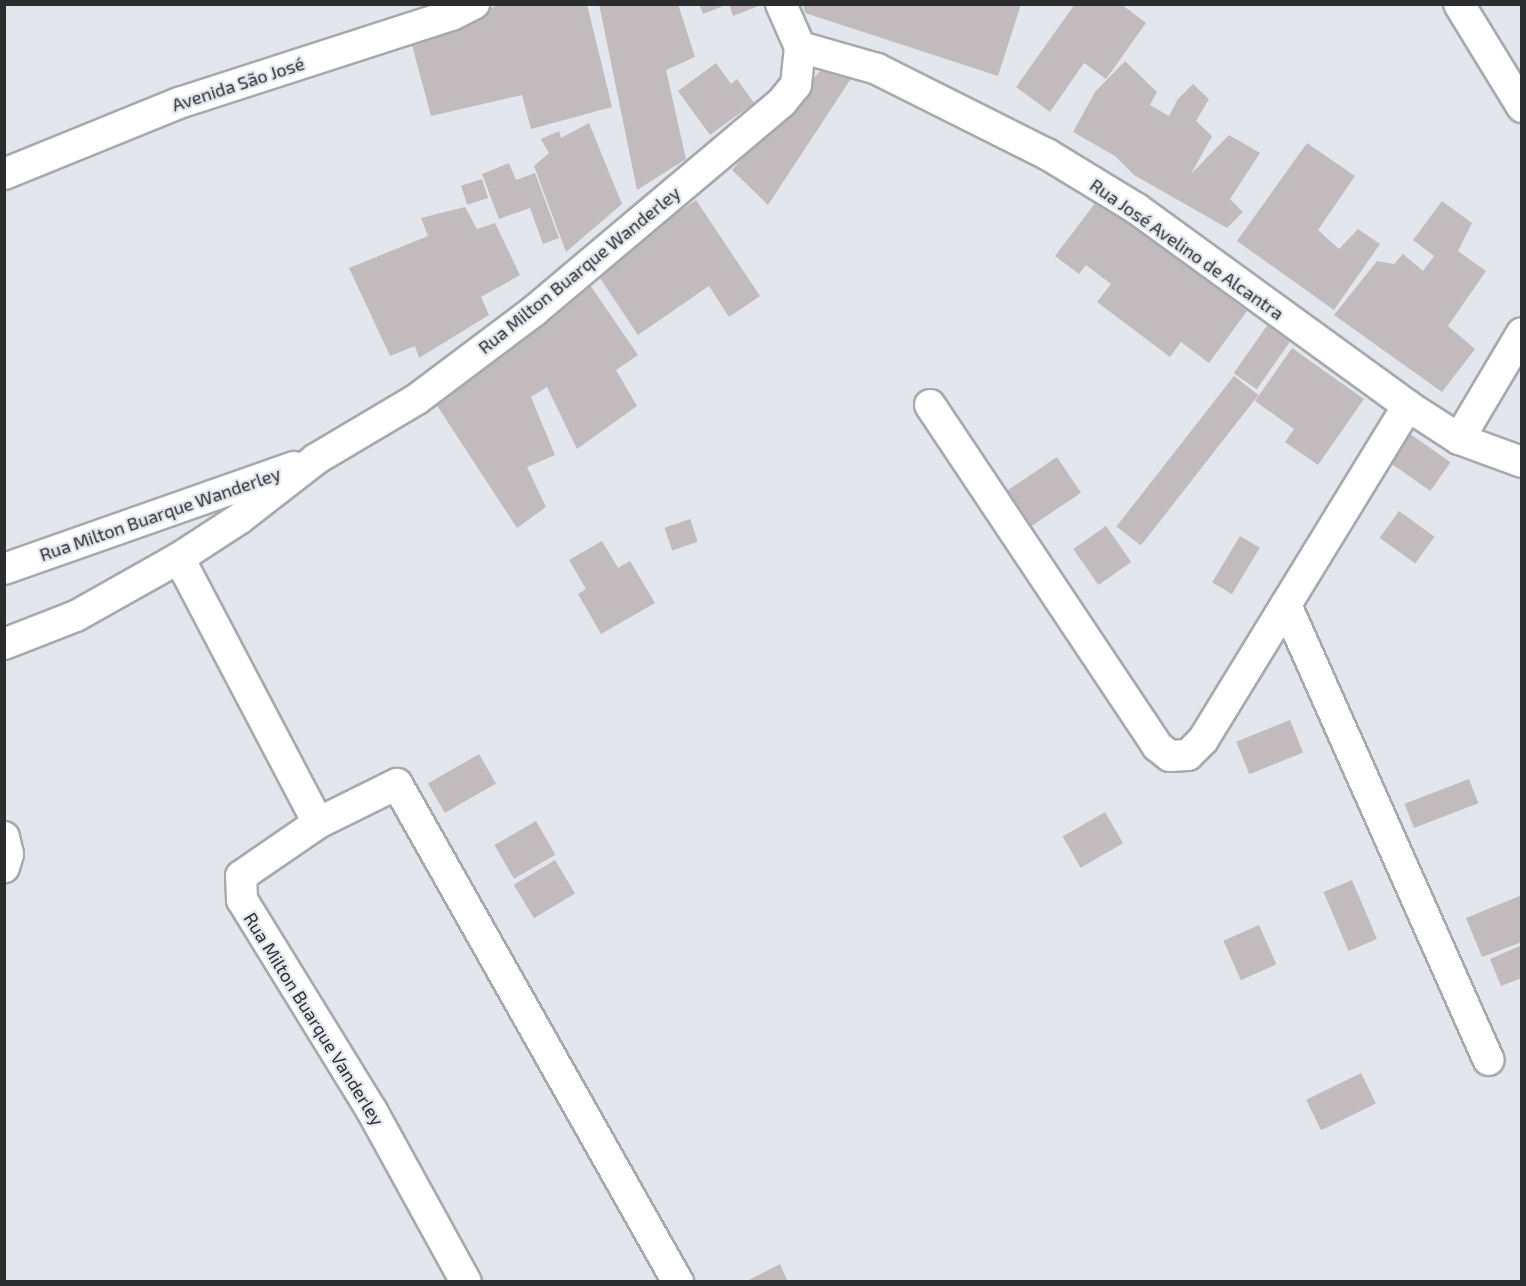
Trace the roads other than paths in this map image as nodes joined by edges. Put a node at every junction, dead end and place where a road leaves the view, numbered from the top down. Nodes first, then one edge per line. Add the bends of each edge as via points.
1 (781, 4) edge
2 (1459, 4) edge
3 (464, 7) edge
4 (800, 46) junction
5 (1521, 107) edge
6 (4, 174) edge
7 (1521, 333) edge
8 (930, 405) dead end
9 (1408, 406) junction
10 (1459, 438) junction
11 (316, 459) junction
12 (1521, 462) edge
13 (179, 558) junction
14 (4, 569) edge
15 (1286, 605) junction
16 (4, 644) edge
17 (318, 823) junction
18 (4, 837) edge
19 (4, 867) edge
20 (1489, 1060) dead end
21 (466, 1281) edge
22 (678, 1281) edge

1 - 4 street
2 - 5 street
3 - 6 street, Avenida São José via 179,103
4 - 9 street, Rua José Avelino de Alcantra via 877,69 1047,154 1137,209
4 - 11 street, Rua Milton Buarque Wanderley via 796,85 782,102 534,311 417,399
7 - 10 street
8 - 15 street via 1157,746 1170,756 1188,755 1203,740
9 - 10 street, Rua José Avelino de Alcantra
9 - 15 street
10 - 12 street, Rua José Avelino de Alcantra
11 - 13 street, Rua Milton Buarque Wanderley via 239,519
11 - 14 street, Rua Milton Buarque Wanderley
13 - 16 street, Rua Milton Buarque Wanderley via 76,616
13 - 17 street
15 - 20 street
17 - 21 street, Rua Milton Buarque Vanderley via 241,876 242,900 372,1111
17 - 22 street via 397,784
18 - 19 street via 8,854

